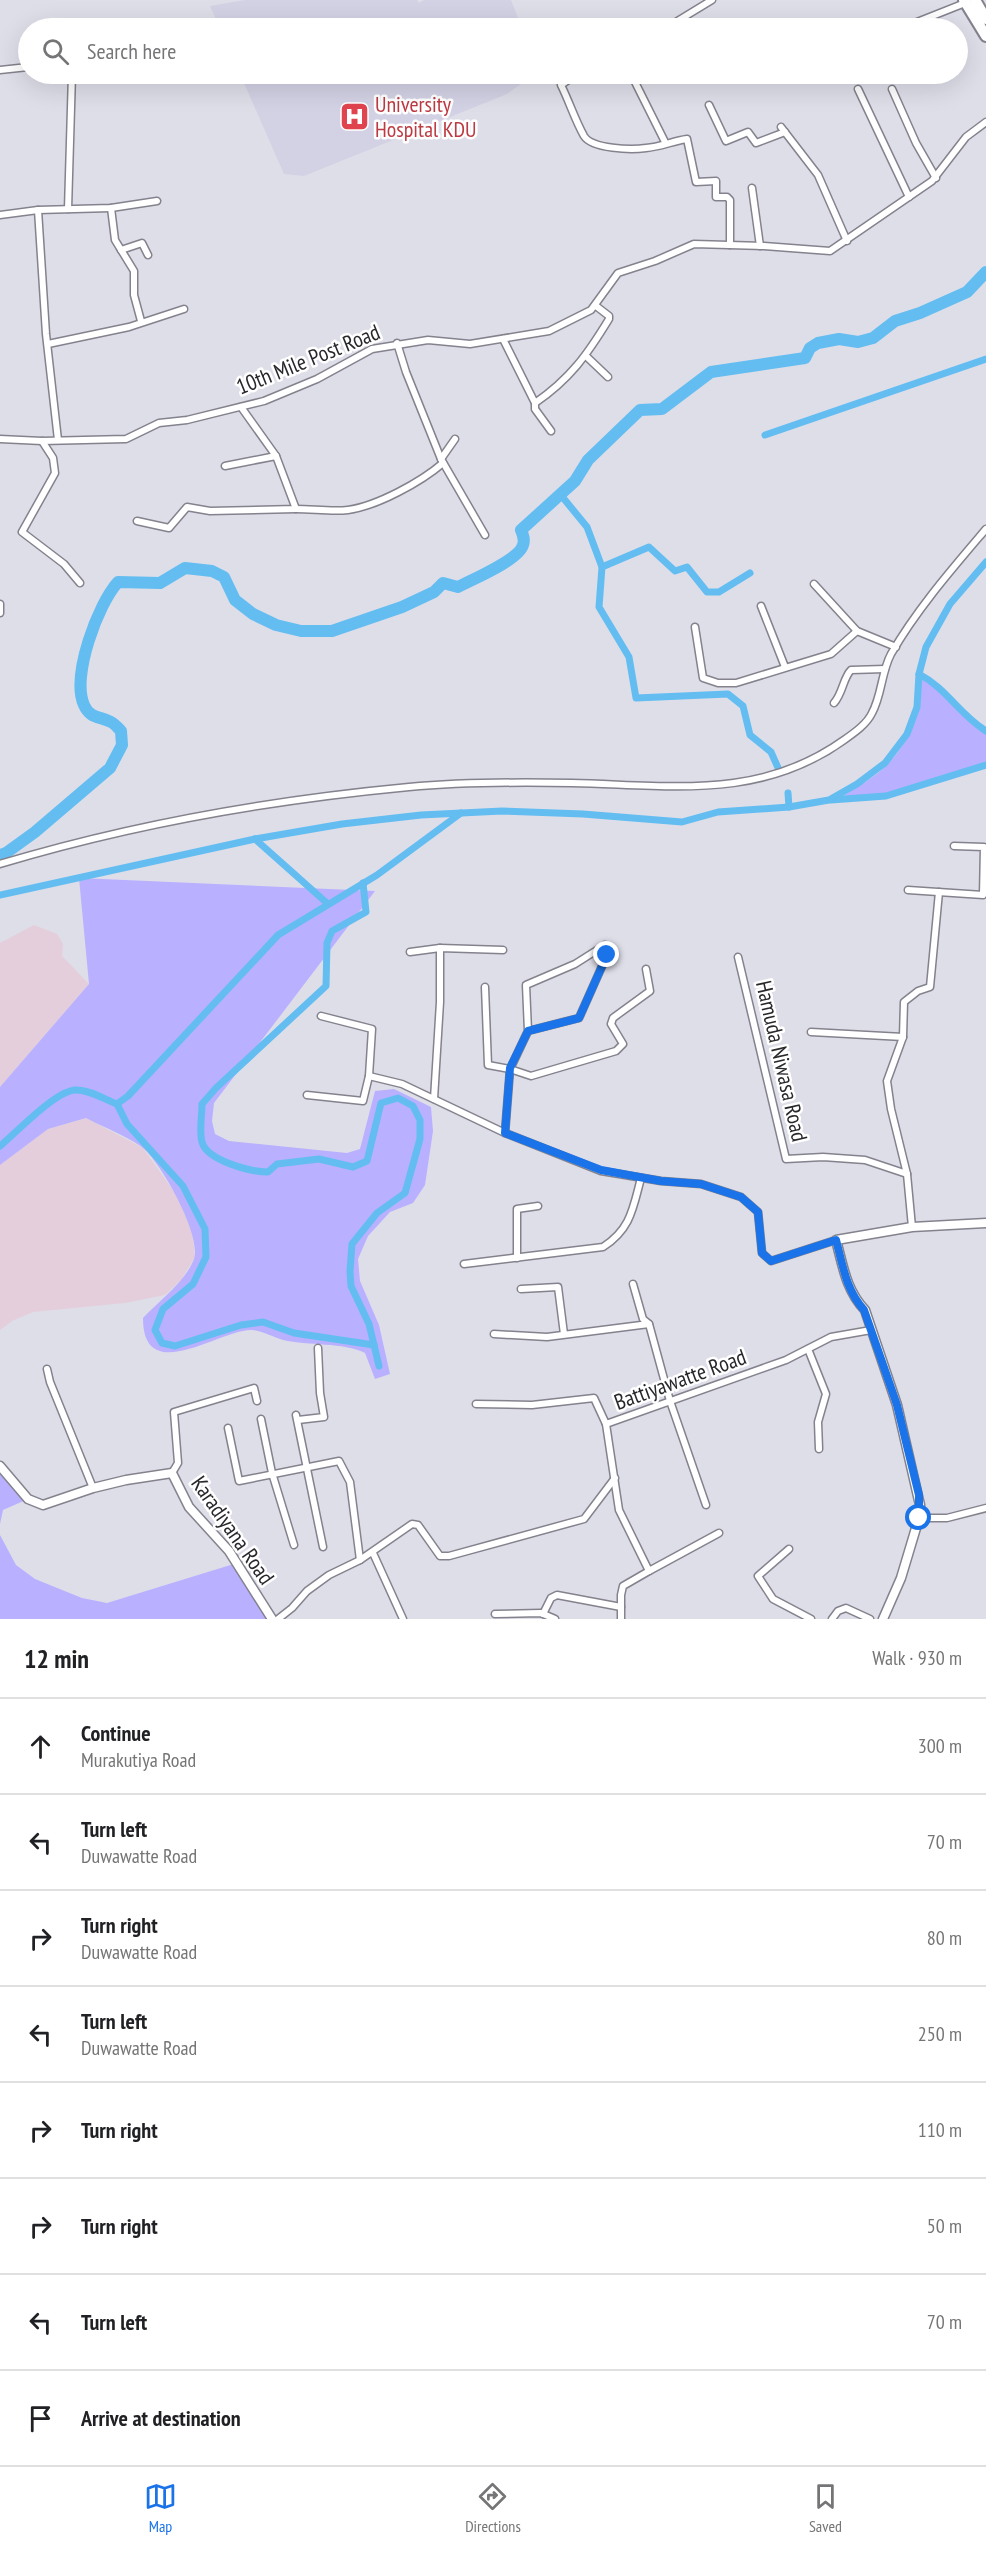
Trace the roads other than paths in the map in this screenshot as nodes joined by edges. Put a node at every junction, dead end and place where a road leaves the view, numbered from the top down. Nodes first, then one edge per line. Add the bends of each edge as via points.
1 (712, 0) edge
2 (968, 1) edge
3 (684, 18) edge
4 (926, 18) edge
5 (986, 19) edge
6 (986, 36) edge
7 (18, 68) edge
8 (0, 70) edge
9 (72, 84) edge
10 (562, 84) edge
11 (636, 84) edge
12 (858, 89) dead end
13 (892, 89) dead end
14 (709, 105) dead end
15 (986, 122) edge
16 (665, 142) junction
17 (936, 178) junction
18 (752, 189) dead end
19 (909, 197) junction
20 (157, 201) dead end
21 (111, 208) junction
22 (68, 209) junction
23 (38, 210) junction
24 (0, 215) edge
25 (847, 241) junction
26 (730, 245) junction
27 (760, 246) junction
28 (121, 250) junction
29 (148, 255) dead end
30 (596, 306) junction
31 (184, 309) dead end
32 (141, 321) junction
33 (503, 339) junction
34 (397, 343) junction
35 (48, 344) junction
36 (586, 356) junction
37 (608, 377) dead end
38 (535, 403) junction
39 (241, 406) junction
40 (551, 431) dead end
41 (0, 439) edge
42 (455, 439) dead end
43 (58, 440) junction
44 (42, 441) junction
45 (276, 456) junction
46 (442, 461) junction
47 (225, 466) dead end
48 (296, 509) junction
49 (137, 521) dead end
50 (986, 529) edge
51 (485, 535) dead end
52 (80, 583) dead end
53 (814, 584) dead end
54 (0, 604) edge
55 (761, 606) dead end
56 (0, 613) edge
57 (695, 627) dead end
58 (857, 631) junction
59 (896, 647) junction
60 (785, 668) junction
61 (885, 669) junction
62 (834, 703) dead end
63 (954, 846) dead end
64 (985, 859) edge
65 (0, 864) edge
66 (984, 886) edge
67 (908, 890) dead end
68 (939, 892) junction
69 (440, 948) junction
70 (503, 950) dead end
71 (410, 952) dead end
72 (738, 957) dead end
73 (646, 969) dead end
74 (486, 987) dead end
75 (321, 1016) dead end
76 (528, 1031) junction
77 (811, 1032) dead end
78 (903, 1037) junction
79 (510, 1068) junction
80 (369, 1077) junction
81 (307, 1095) dead end
82 (434, 1099) junction
83 (505, 1133) junction
84 (907, 1174) junction
85 (641, 1178) junction
86 (538, 1206) dead end
87 (986, 1223) edge
88 (912, 1227) junction
89 (836, 1240) junction
90 (518, 1258) junction
91 (464, 1264) dead end
92 (633, 1284) dead end
93 (520, 1289) dead end
94 (649, 1324) junction
95 (871, 1330) junction
96 (494, 1334) dead end
97 (564, 1334) junction
98 (318, 1348) dead end
99 (808, 1349) junction
100 (47, 1369) dead end
101 (257, 1401) dead end
102 (670, 1401) junction
103 (476, 1404) dead end
104 (261, 1419) dead end
105 (606, 1424) junction
106 (228, 1428) dead end
107 (819, 1449) dead end
108 (0, 1466) edge
109 (308, 1466) junction
110 (172, 1473) junction
111 (272, 1473) junction
112 (615, 1478) junction
113 (93, 1488) junction
114 (706, 1505) dead end
115 (986, 1508) edge
116 (919, 1518) junction
117 (719, 1533) dead end
118 (294, 1545) dead end
119 (323, 1547) dead end
120 (789, 1549) dead end
121 (373, 1553) junction
122 (360, 1560) junction
123 (649, 1571) junction
124 (621, 1607) junction
125 (495, 1614) dead end
126 (543, 1614) junction
127 (272, 1619) edge
128 (278, 1619) edge
129 (404, 1619) edge
130 (555, 1619) edge
131 (621, 1619) edge
132 (811, 1619) edge
133 (832, 1619) edge
134 (870, 1619) edge
135 (883, 1619) edge

1 - 3 street
2 - 4 street
2 - 5 main road
2 - 6 main road
7 - 8 street
9 - 22 street
10 - 16 street via 584,135 592,144 626,149
11 - 16 street
12 - 19 street
13 - 17 street
14 - 25 street via 726,141 748,132 756,143 783,130 818,175
15 - 17 street, 10th Mile Post Road via 952,152
16 - 26 street via 687,139 696,182 716,181 716,197 730,200
17 - 19 street, 10th Mile Post Road
18 - 27 street
19 - 25 street, 10th Mile Post Road
20 - 21 street
21 - 22 street
21 - 28 street via 115,240
22 - 23 street
23 - 24 street
23 - 35 street
25 - 27 street, 10th Mile Post Road via 823,252
26 - 27 street, 10th Mile Post Road
26 - 30 street, 10th Mile Post Road via 694,244 618,273
28 - 29 street via 142,243
28 - 32 street via 134,271 134,296
30 - 33 street, 10th Mile Post Road via 549,331
30 - 36 street via 609,319
31 - 32 street
32 - 35 street
33 - 34 street, 10th Mile Post Road via 470,344 428,340
33 - 38 street
34 - 39 street, 10th Mile Post Road via 372,349 317,379
34 - 46 street
35 - 43 street
36 - 37 street
36 - 38 street
38 - 40 street
39 - 43 street, 10th Mile Post Road via 159,423 126,439
39 - 45 street
41 - 44 street, 10th Mile Post Road
42 - 46 street
43 - 44 street, 10th Mile Post Road
44 - 52 street via 56,465 55,473 22,532 64,564
45 - 47 street
45 - 48 street
46 - 48 street via 402,489 368,505 346,510
46 - 51 street
48 - 49 street via 210,511 187,507 169,528
50 - 59 street via 935,589
53 - 58 street
54 - 56 street
55 - 60 street
57 - 60 street via 703,678 736,683
58 - 59 street
58 - 60 street via 831,654
59 - 61 street
61 - 62 street via 851,670
61 - 65 street via 875,707 866,722 828,751 773,776 742,783 699,788 491,783 316,796 199,816
63 - 64 street via 984,847
64 - 66 street
66 - 68 street via 982,895
67 - 68 street
68 - 78 street via 930,987 904,1002
69 - 70 street
69 - 71 street
69 - 82 street
72 - 84 street, Hamuda Niwasa Road via 786,1159 865,1160
73 - 79 street via 650,991 613,1018 611,1024 623,1044 616,1051 531,1077
74 - 79 street via 488,1065
75 - 80 street via 372,1029
76 - 76 street via 579,1018 607,955 605,945 575,964 526,985
76 - 79 street
77 - 78 street
78 - 84 street via 887,1081
79 - 83 street
80 - 81 street via 363,1101
80 - 82 street via 402,1083
82 - 83 street
83 - 85 street via 601,1170
84 - 88 street
85 - 89 street via 701,1184 741,1197 758,1212 762,1253 771,1261
85 - 90 street via 630,1219 618,1238 603,1247
86 - 90 street via 517,1209
87 - 88 street
88 - 89 street
89 - 95 street via 845,1278
90 - 91 street
92 - 94 street
93 - 97 street via 558,1287
94 - 97 street
94 - 102 street
95 - 99 street, Battiyawatte Road via 831,1337
95 - 116 street via 905,1433 919,1495
96 - 97 street
98 - 109 street via 324,1417 297,1417
99 - 102 street, Battiyawatte Road
99 - 107 street via 826,1394 818,1422
100 - 113 street
101 - 110 street via 254,1388 174,1412 178,1463
102 - 105 street, Battiyawatte Road
102 - 114 street
103 - 105 street, Battiyawatte Road via 532,1405 594,1398
104 - 111 street
105 - 112 street
106 - 111 street via 239,1481
108 - 113 street, Karadiyana Road via 28,1499 43,1505
109 - 111 street
109 - 119 street
109 - 122 street via 339,1461 350,1482
110 - 113 street, Karadiyana Road
110 - 127 street, Karadiyana Road via 189,1507 229,1551
111 - 118 street
112 - 121 street via 584,1519 444,1557 418,1525 412,1524
112 - 123 street via 623,1522
115 - 116 street via 947,1518
116 - 135 street via 901,1578
117 - 123 street
120 - 132 street via 758,1576 773,1599
121 - 122 street
121 - 129 street
122 - 128 street via 328,1575
123 - 124 street via 623,1586
124 - 126 street via 553,1596
124 - 131 street
125 - 126 street
126 - 130 street
133 - 134 street via 846,1608

